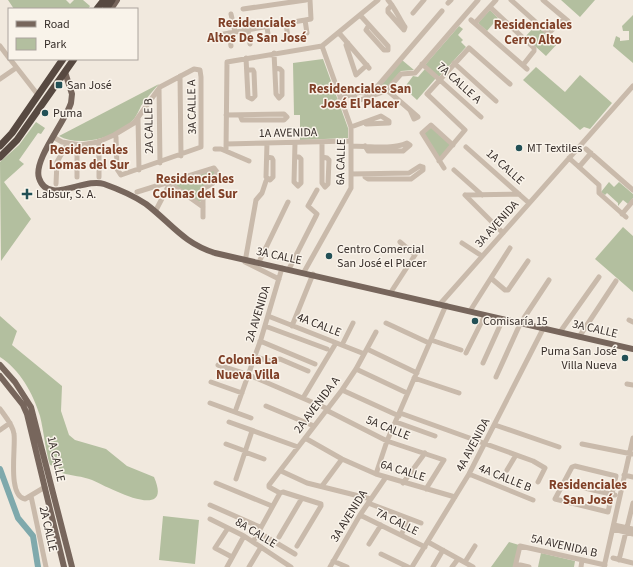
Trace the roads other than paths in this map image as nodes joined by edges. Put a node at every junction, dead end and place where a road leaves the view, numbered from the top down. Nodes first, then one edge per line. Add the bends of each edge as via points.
1 (306, 0) edge
2 (310, 0) edge
3 (378, 0) edge
4 (388, 0) edge
5 (424, 0) edge
6 (478, 0) edge
7 (496, 0) edge
8 (511, 0) edge
9 (544, 0) edge
10 (392, 5) dead end
11 (490, 7) junction
12 (243, 9) dead end
13 (442, 12) dead end
14 (413, 13) dead end
15 (231, 14) dead end
16 (360, 15) junction
17 (308, 20) junction
18 (286, 24) junction
19 (368, 25) junction
20 (267, 27) junction
21 (248, 30) junction
22 (235, 32) junction
23 (307, 32) dead end
24 (229, 33) junction
25 (339, 33) junction
26 (218, 35) dead end
27 (288, 37) dead end
28 (269, 41) dead end
29 (348, 43) junction
30 (250, 44) dead end
31 (0, 46) edge
32 (231, 46) dead end
33 (322, 46) junction
34 (274, 53) junction
35 (8, 56) edge
36 (246, 58) junction
37 (11, 60) edge
38 (62, 60) edge
39 (73, 60) edge
40 (454, 63) junction
41 (422, 64) junction
42 (16, 68) junction
43 (275, 68) junction
44 (248, 70) junction
45 (64, 72) junction
46 (180, 76) junction
47 (0, 79) edge
48 (440, 80) junction
49 (510, 84) dead end
50 (55, 86) junction
51 (633, 86) edge
52 (159, 88) junction
53 (70, 89) junction
54 (387, 90) junction
55 (628, 91) junction
56 (353, 94) junction
57 (38, 95) junction
58 (372, 95) junction
59 (633, 95) edge
60 (340, 98) junction
61 (496, 101) dead end
62 (410, 110) dead end
63 (226, 115) junction
64 (240, 115) junction
65 (481, 117) dead end
66 (138, 118) junction
67 (359, 125) junction
68 (131, 126) junction
69 (351, 127) junction
70 (138, 130) junction
71 (53, 137) junction
72 (116, 137) dead end
73 (99, 141) junction
74 (322, 142) junction
75 (295, 143) junction
76 (67, 144) junction
77 (226, 144) junction
78 (267, 144) junction
79 (351, 144) junction
80 (77, 145) junction
81 (453, 145) junction
82 (0, 146) edge
83 (365, 146) junction
84 (466, 147) dead end
85 (215, 149) dead end
86 (586, 149) dead end
87 (226, 151) junction
88 (590, 153) junction
89 (181, 156) junction
90 (295, 156) junction
91 (0, 157) edge
92 (267, 158) dead end
93 (322, 158) junction
94 (569, 158) junction
95 (439, 160) junction
96 (249, 161) dead end
97 (160, 163) junction
98 (579, 167) junction
99 (444, 168) dead end
100 (139, 170) junction
101 (454, 170) dead end
102 (351, 174) junction
103 (365, 174) junction
104 (77, 177) dead end
105 (99, 177) dead end
106 (266, 181) dead end
107 (169, 182) junction
108 (56, 184) dead end
109 (317, 190) dead end
110 (633, 190) edge
111 (137, 192) dead end
112 (519, 194) junction
113 (482, 196) junction
114 (203, 201) junction
115 (196, 202) junction
116 (288, 202) dead end
117 (633, 202) edge
118 (529, 203) junction
119 (203, 207) junction
120 (155, 212) junction
121 (203, 217) dead end
122 (503, 233) junction
123 (400, 242) dead end
124 (462, 243) dead end
125 (510, 248) dead end
126 (482, 256) junction
127 (245, 259) junction
128 (528, 260) dead end
129 (259, 262) junction
130 (285, 268) junction
131 (304, 272) junction
132 (312, 274) junction
133 (599, 277) dead end
134 (279, 279) junction
135 (492, 279) junction
136 (549, 280) dead end
137 (616, 281) dead end
138 (391, 292) junction
139 (443, 305) junction
140 (470, 311) junction
141 (485, 315) junction
142 (268, 316) junction
143 (503, 319) junction
144 (352, 323) dead end
145 (386, 323) dead end
146 (520, 324) junction
147 (265, 326) junction
148 (292, 326) junction
149 (543, 329) junction
150 (562, 330) junction
151 (376, 332) dead end
152 (579, 337) junction
153 (260, 341) junction
154 (430, 342) junction
155 (336, 343) junction
156 (342, 345) junction
157 (632, 348) edge
158 (327, 349) dead end
159 (367, 349) junction
160 (362, 353) dead end
161 (255, 357) junction
162 (483, 363) dead end
163 (315, 364) dead end
164 (0, 365) edge
165 (218, 365) dead end
166 (356, 369) junction
167 (308, 371) dead end
168 (249, 375) junction
169 (0, 376) edge
170 (416, 376) junction
171 (496, 377) dead end
172 (211, 382) dead end
173 (627, 384) dead end
174 (633, 385) edge
175 (342, 390) junction
176 (242, 393) junction
177 (459, 393) dead end
178 (408, 394) junction
179 (302, 398) junction
180 (210, 403) dead end
181 (266, 406) dead end
182 (0, 409) edge
183 (327, 409) junction
184 (235, 412) junction
185 (399, 414) junction
186 (251, 418) dead end
187 (230, 422) dead end
188 (396, 422) junction
189 (10, 423) junction
190 (496, 425) junction
191 (314, 426) junction
192 (0, 430) edge
193 (252, 430) junction
194 (435, 436) dead end
195 (305, 438) junction
196 (633, 438) edge
197 (387, 441) junction
198 (226, 444) dead end
199 (486, 444) junction
200 (582, 444) dead end
201 (298, 447) junction
202 (559, 447) dead end
203 (245, 452) junction
204 (425, 453) junction
205 (631, 454) edge
206 (516, 455) junction
207 (264, 459) dead end
208 (342, 459) junction
209 (507, 470) dead end
210 (281, 471) junction
211 (376, 474) junction
212 (469, 474) junction
213 (624, 475) junction
214 (386, 477) junction
215 (633, 477) edge
216 (236, 479) dead end
217 (538, 482) dead end
218 (216, 483) dead end
219 (403, 483) junction
220 (563, 483) junction
221 (322, 486) junction
222 (45, 488) junction
223 (426, 489) junction
224 (280, 493) junction
225 (613, 494) junction
226 (31, 496) junction
227 (620, 496) junction
228 (455, 497) junction
229 (302, 498) junction
230 (533, 500) dead end
231 (370, 501) junction
232 (633, 503) edge
233 (210, 505) dead end
234 (272, 506) junction
235 (360, 515) junction
236 (210, 519) dead end
237 (409, 519) junction
238 (421, 523) dead end
239 (381, 525) junction
240 (613, 527) junction
241 (228, 528) junction
242 (259, 529) junction
243 (633, 529) edge
244 (626, 530) junction
245 (633, 534) edge
246 (401, 535) junction
247 (244, 536) junction
248 (279, 537) dead end
249 (253, 542) junction
250 (369, 544) dead end
251 (427, 544) junction
252 (297, 546) dead end
253 (475, 546) dead end
254 (261, 547) junction
255 (443, 550) junction
256 (295, 554) dead end
257 (381, 554) dead end
258 (232, 557) junction
259 (458, 558) junction
260 (613, 558) dead end
261 (582, 560) junction
262 (619, 560) junction
263 (333, 561) junction
264 (465, 562) junction
265 (633, 564) edge
266 (284, 565) edge
267 (515, 565) edge
268 (605, 566) edge
269 (46, 567) edge
270 (64, 567) edge
271 (72, 567) edge
272 (227, 567) edge
273 (249, 567) edge
274 (291, 567) edge
275 (330, 567) edge
276 (347, 567) edge
277 (408, 567) edge
278 (412, 567) edge
279 (433, 567) edge
280 (452, 567) edge
281 (473, 567) edge
282 (529, 567) edge
283 (581, 567) edge

1 - 12 street
2 - 17 street
3 - 16 street
4 - 10 street
5 - 14 street
6 - 41 street
7 - 11 street
8 - 9 street via 548,33 566,20
11 - 11 street via 473,22 525,67 534,49
13 - 58 street
15 - 22 street
16 - 19 street
16 - 25 street
17 - 18 street
17 - 23 street
18 - 20 street
18 - 27 street
19 - 19 street via 388,46 388,50 384,50 366,30
20 - 21 street
20 - 28 street
21 - 22 street
21 - 30 street
22 - 24 street
24 - 26 street
24 - 32 street
25 - 29 street
25 - 33 street
29 - 29 street via 368,66 356,75 346,45
31 - 35 street
33 - 34 street
33 - 60 street, 6A CALLE
34 - 36 street
34 - 43 street
36 - 44 street
36 - 63 street via 226,62
37 - 42 street
38 - 57 highway
39 - 45 highway
40 - 48 street
40 - 49 street via 469,48
40 - 61 street
41 - 48 street, 7A CALLE A
41 - 54 street via 415,73 401,74
42 - 47 street
42 - 57 street
43 - 43 street via 282,71 282,95 279,98 276,95
44 - 44 street via 254,72 255,96 252,99 248,97
45 - 50 highway
45 - 53 main road, 3A CALLE
46 - 52 street
46 - 89 street
46 - 89 street, 3A CALLE A via 198,69 201,77 202,146
48 - 65 street, 7A CALLE A
48 - 81 street via 427,95 465,129
50 - 53 main road
50 - 91 highway via 17,140
51 - 55 street, 3A AVENIDA
52 - 66 street
52 - 97 street, 2A CALLE B
53 - 71 main road, 3A CALLE via 71,105
54 - 58 street
54 - 62 street
55 - 59 street
55 - 94 street, 3A AVENIDA
56 - 58 street via 360,92
56 - 58 street via 357,101
56 - 60 street
57 - 82 highway
60 - 69 street, 6A CALLE
63 - 64 street
63 - 77 street
64 - 64 street via 285,114 287,117 284,120 242,120
66 - 68 street
66 - 70 street
67 - 67 street via 381,116 389,122 388,123
67 - 69 street
68 - 70 street
68 - 73 street
69 - 79 street, 6A CALLE
70 - 100 street
71 - 76 street
71 - 120 main road, 3A CALLE via 38,169 39,179 46,188 59,191 85,183 100,183 138,200
72 - 100 street via 119,174
73 - 80 street
73 - 105 street
74 - 75 street, 1A AVENIDA
74 - 79 street, 1A AVENIDA
74 - 93 street
75 - 78 street, 1A AVENIDA
75 - 90 street
76 - 80 street
76 - 108 street via 57,162
77 - 78 street, 1A AVENIDA
77 - 87 street
78 - 92 street
79 - 83 street, 1A AVENIDA
79 - 102 street, 6A CALLE
80 - 104 street
81 - 95 street
81 - 95 street via 431,125 423,132
83 - 83 street, 1A AVENIDA via 401,146 407,143 410,145 402,151 368,152
84 - 112 street, 1A CALLE
85 - 87 street
86 - 88 street
87 - 96 street
88 - 98 street
88 - 110 street
89 - 97 street
90 - 90 street via 301,160 301,183 298,186 295,184
93 - 93 street via 329,160 328,184 325,187 322,184
94 - 98 street
94 - 118 street, 3A AVENIDA
95 - 99 street
97 - 100 street
98 - 117 street via 599,185 598,193 624,215
101 - 113 street
102 - 103 street
102 - 131 street, 6A CALLE via 350,192
103 - 103 street via 409,173 420,166 423,168 411,179 368,179
106 - 127 street via 262,193 256,200
107 - 111 street
107 - 114 street via 215,168 217,172 213,184 203,189
107 - 115 street
107 - 120 street
109 - 130 street, 2A AVENIDA via 308,206 317,214
112 - 113 street
112 - 118 street, 1A CALLE
113 - 122 street via 465,195
114 - 115 street
114 - 119 street
115 - 119 street
116 - 129 street
118 - 122 street, 3A AVENIDA
119 - 121 street
120 - 127 main road, 3A CALLE via 193,244 215,253
122 - 126 street, 3A AVENIDA
123 - 138 street via 415,255
124 - 126 street
125 - 135 street
126 - 139 street, 3A AVENIDA
127 - 129 main road, 3A CALLE
127 - 134 street via 246,264
128 - 135 street via 508,290
129 - 130 main road, 3A CALLE
130 - 131 main road, 3A CALLE
130 - 134 street, 2A AVENIDA
131 - 132 main road, 3A CALLE
132 - 138 main road, 3A CALLE
132 - 148 street
133 - 150 street
134 - 142 street, 2A AVENIDA
135 - 140 street
136 - 146 street
137 - 152 street
138 - 139 main road, 3A CALLE
139 - 140 main road, 3A CALLE
139 - 154 street, 3A AVENIDA
140 - 141 main road, 3A CALLE
141 - 143 main road, 3A CALLE
141 - 154 street via 464,351
142 - 147 street, 2A AVENIDA
142 - 148 street, 4A CALLE
143 - 146 main road, 3A CALLE
143 - 162 street
144 - 156 street
145 - 154 street
146 - 149 main road, 3A CALLE
146 - 171 street
147 - 153 street, 2A AVENIDA
147 - 158 street
148 - 155 street, 4A CALLE
149 - 150 main road, 3A CALLE
149 - 190 street, 4A AVENIDA
150 - 152 main road, 3A CALLE
151 - 159 street, 2A AVENIDA A
152 - 157 main road, 3A CALLE
153 - 161 street, 2A AVENIDA
153 - 163 street
154 - 170 street, 3A AVENIDA
155 - 156 street, 4A CALLE
155 - 179 street
156 - 160 street, 4A CALLE
159 - 166 street, 2A AVENIDA A
159 - 170 street
161 - 167 street via 270,361 280,360
161 - 168 street, 2A AVENIDA
164 - 271 main road, 1A CALLE via 31,407
165 - 168 street, 5A CALLE
166 - 175 street, 2A AVENIDA A
166 - 178 street
168 - 176 street, 2A AVENIDA
168 - 179 street, 5A CALLE
169 - 222 main road, 1A CALLE via 26,409
170 - 177 street
170 - 178 street, 3A AVENIDA
172 - 176 street
173 - 174 street
175 - 183 street, 2A AVENIDA A
175 - 185 street, 4A CALLE B
176 - 184 street, 2A AVENIDA
178 - 185 street, 3A AVENIDA
179 - 183 street, 5A CALLE
180 - 184 street
181 - 191 street
182 - 189 street, 2A CALLE
183 - 191 street, 2A AVENIDA A
183 - 197 street, 5A CALLE
184 - 186 street
185 - 188 street, 3A AVENIDA
185 - 199 street, 4A CALLE B
187 - 193 street
188 - 194 street
188 - 197 street, 3A AVENIDA
189 - 192 street
189 - 226 street, 2A CALLE via 14,433 16,490 22,498
190 - 199 street, 4A AVENIDA
190 - 202 street
191 - 195 street, 2A AVENIDA A
193 - 201 street
193 - 203 street
195 - 201 street, 2A AVENIDA A
195 - 208 street, 6A CALLE
196 - 205 street
197 - 204 street, 5A CALLE
197 - 211 street, 3A AVENIDA
198 - 203 street
199 - 206 street, 4A CALLE B
199 - 212 street, 4A AVENIDA
200 - 205 street
201 - 210 street, 2A AVENIDA A
203 - 207 street
203 - 216 street
204 - 219 street
204 - 223 street, 5A CALLE via 444,460
205 - 213 street
206 - 209 street
206 - 217 street, 4A CALLE B via 545,469
208 - 211 street, 6A CALLE
208 - 221 street
210 - 221 street via 307,483
210 - 224 street, 2A AVENIDA A via 269,485
211 - 214 street, 6A CALLE
212 - 228 street, 4A AVENIDA
212 - 230 street, 4A CALLE B
213 - 215 street
213 - 227 street
214 - 219 street, 6A CALLE
214 - 231 street, 3A AVENIDA
218 - 234 street
219 - 223 street, 6A CALLE
220 - 225 street
220 - 225 street via 572,467 616,476
220 - 225 street via 555,496 556,501 606,512 610,511
221 - 231 street
222 - 226 street
222 - 270 main road, 1A CALLE
223 - 228 street, 6A CALLE
224 - 229 street
224 - 234 street
225 - 227 street
226 - 269 street, 2A CALLE
227 - 240 street
228 - 251 street, 4A AVENIDA
229 - 248 street
229 - 252 street via 322,506
231 - 235 street, 3A AVENIDA
231 - 237 street
232 - 244 street
233 - 242 street
234 - 242 street
235 - 239 street, 7A CALLE
235 - 263 street, 3A AVENIDA
236 - 241 street, 8A CALLE
237 - 238 street
237 - 246 street
239 - 246 street, 7A CALLE
239 - 250 street
240 - 244 street
240 - 268 street
241 - 247 street, 8A CALLE
241 - 258 street via 215,548
242 - 249 street
242 - 256 street
243 - 244 street
244 - 245 street
244 - 262 street
246 - 251 street, 7A CALLE
247 - 249 street, 8A CALLE
247 - 258 street
249 - 254 street, 8A CALLE
251 - 255 street, 7A CALLE
251 - 278 street, 4A AVENIDA
253 - 264 street
254 - 266 street, 8A CALLE
254 - 273 street
255 - 259 street, 7A CALLE
255 - 279 street
257 - 277 street
258 - 272 street
259 - 264 street, 7A CALLE
259 - 280 street
260 - 262 street
261 - 267 street, 5A AVENIDA B via 519,547
261 - 268 street, 5A AVENIDA B
261 - 283 street
262 - 265 street
263 - 275 street, 3A AVENIDA
263 - 276 street
264 - 281 street, 7A CALLE
266 - 274 street, 8A CALLE
267 - 282 street

